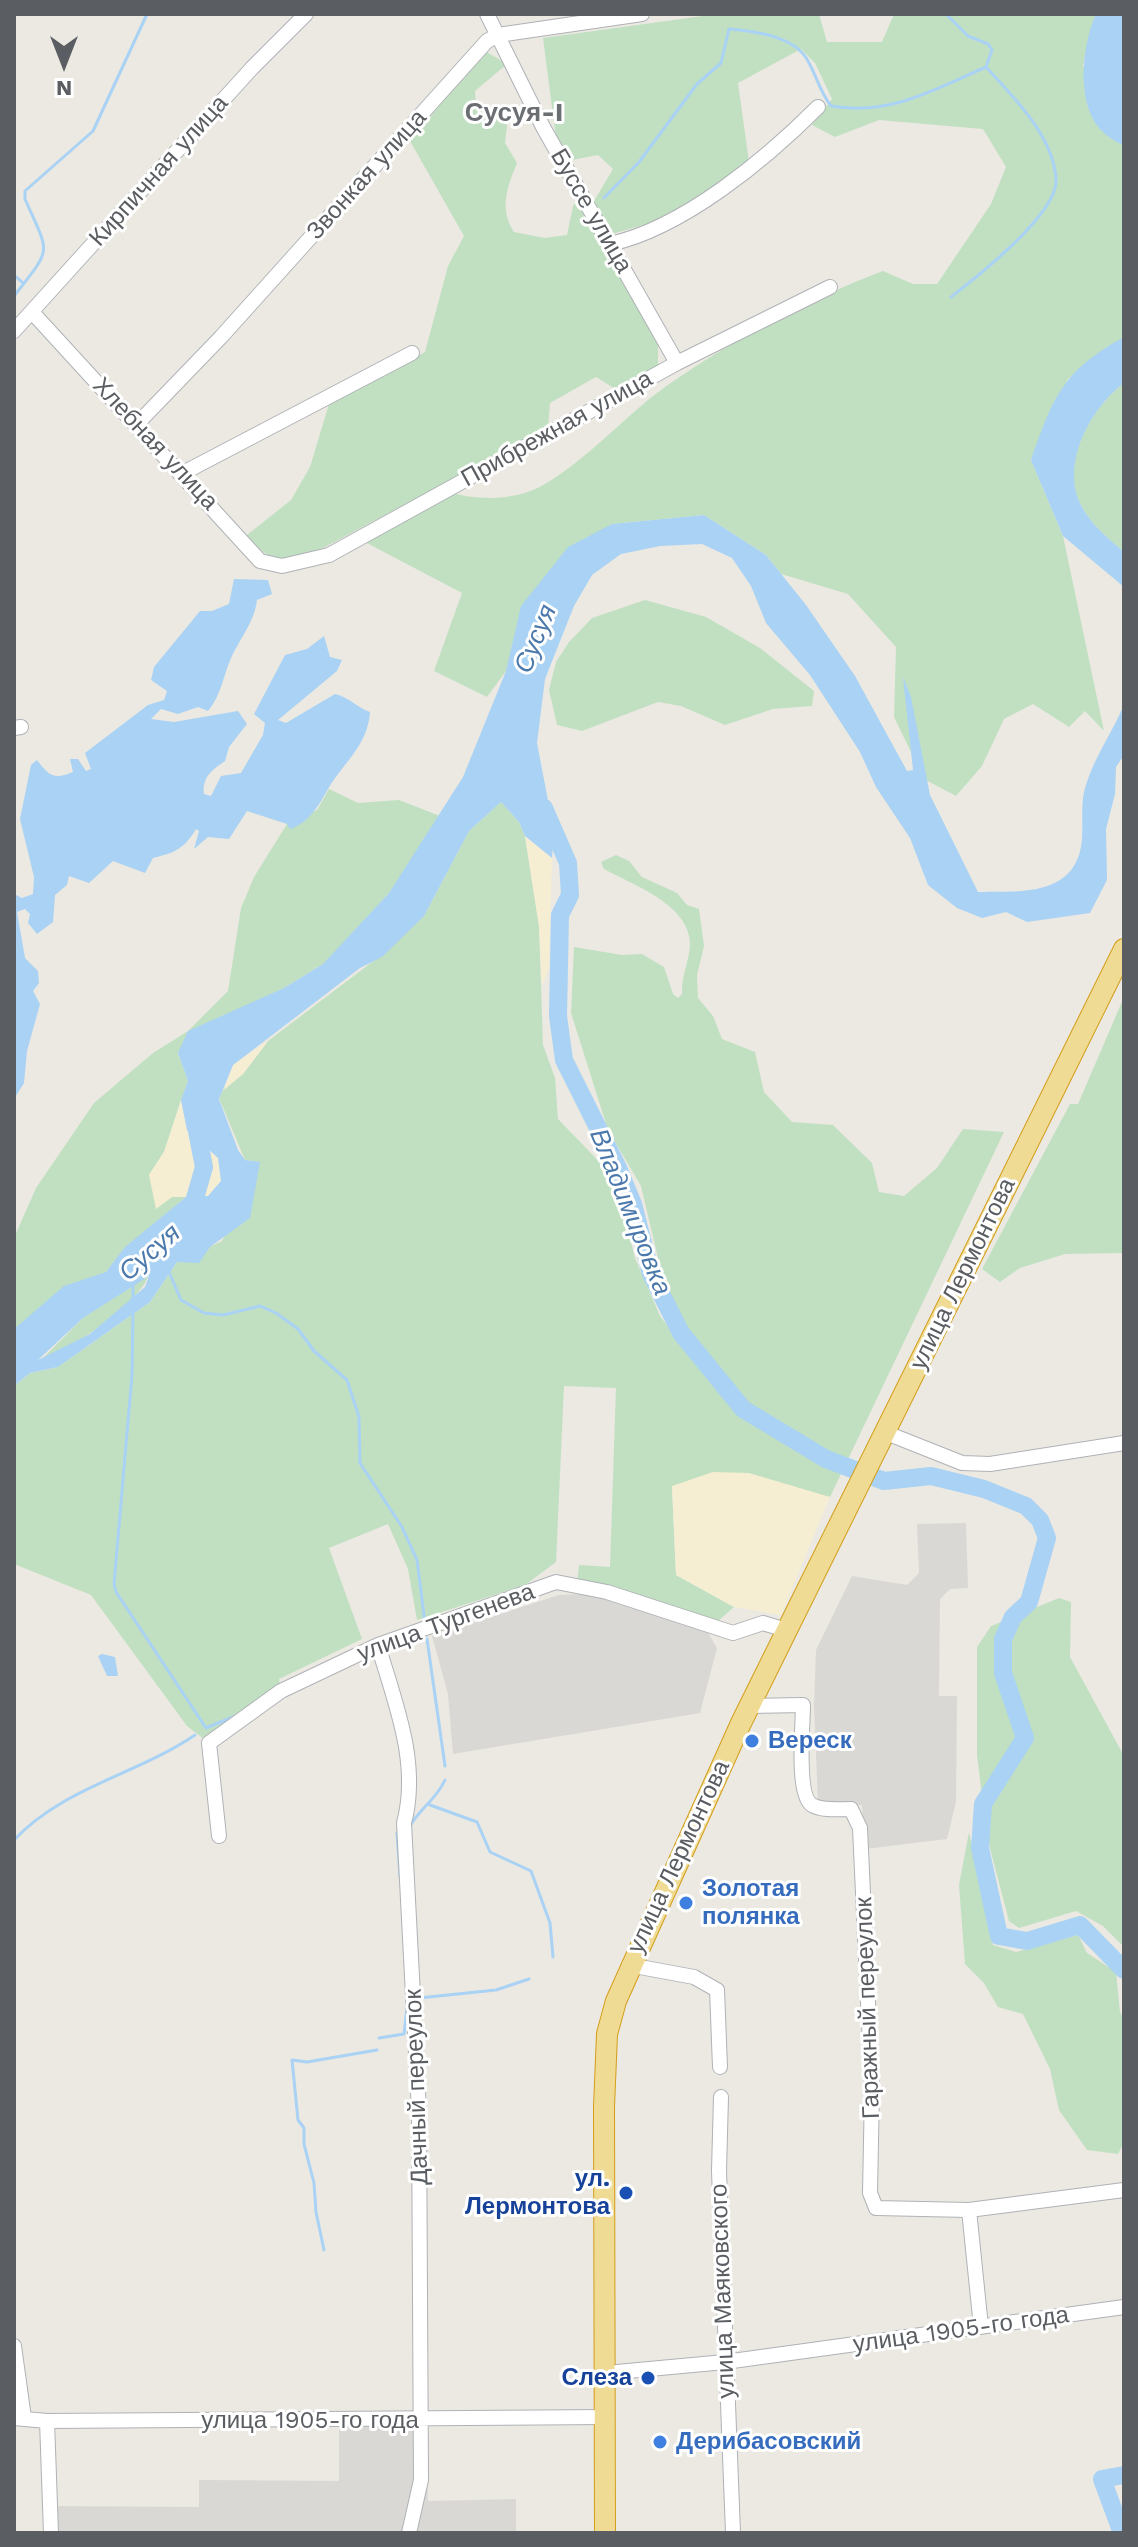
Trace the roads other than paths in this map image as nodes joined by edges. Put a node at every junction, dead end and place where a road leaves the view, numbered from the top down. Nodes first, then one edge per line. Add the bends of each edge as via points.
1 (306, 14) edge
2 (487, 14) edge
3 (642, 14) edge
4 (498, 35) junction
5 (818, 107) dead end
6 (610, 244) junction
7 (830, 287) dead end
8 (32, 312) junction
9 (14, 331) edge
10 (412, 353) dead end
11 (677, 363) junction
12 (137, 424) junction
13 (183, 473) junction
14 (282, 566) joint
15 (1124, 949) edge
16 (884, 1432) junction
17 (1124, 1443) edge
18 (789, 1631) junction
19 (378, 1645) junction
20 (750, 1706) junction
21 (219, 1836) dead end
22 (629, 1965) junction
23 (720, 2067) dead end
24 (721, 2097) dead end
25 (1124, 2190) edge
26 (969, 2210) junction
27 (1124, 2307) edge
28 (981, 2327) junction
29 (14, 2346) edge
30 (725, 2362) junction
31 (606, 2373) junction
32 (607, 2417) junction
33 (19, 2418) edge
34 (420, 2420) junction
35 (47, 2421) junction
36 (51, 2533) edge
37 (409, 2533) edge
38 (605, 2533) edge
39 (733, 2533) edge

1 - 8 street, Кирпичная улица
2 - 4 street, Буссе улица
3 - 4 street
4 - 6 street, Буссе улица
4 - 12 street, Звонкая улица
5 - 6 street via 755,166 655,230
6 - 11 street, Буссе улица
7 - 11 street, Прибрежная улица
8 - 9 street, Кирпичная улица
8 - 12 street, Хлебная улица
10 - 13 street
11 - 14 street, Прибрежная улица via 329,555
12 - 13 street, Хлебная улица
13 - 14 street, Хлебная улица via 260,561
15 - 16 highway, улица Лермонтова
16 - 17 street via 962,1463 990,1464
16 - 18 highway, улица Лермонтова
18 - 19 street, улица Тургенева via 763,1623 733,1633 607,1592 556,1582
18 - 20 highway, улица Лермонтова
19 - 21 street, улица Тургенева via 281,1691 209,1743
19 - 34 street, Дачный переулок via 406,1742 412,1795 404,1823 419,2111
20 - 22 highway, улица Лермонтова
20 - 26 street, Гаражный переулок via 803,1705 806,1800 815,1807 851,1809 860,1828 868,1929 870,2193 876,2208
22 - 23 street via 694,1977 717,1990
22 - 31 highway, улица Лермонтова via 605,2054
24 - 30 street, улица Маяковского
25 - 26 street
26 - 28 street
27 - 28 street, улица 1905-го года
28 - 30 street, улица 1905-го года
29 - 33 street
30 - 31 street, улица 1905-го года
30 - 39 street, улица Маяковского
31 - 32 highway, улица Лермонтова
32 - 34 street, улица 1905-го года
32 - 38 highway, улица Лермонтова
33 - 35 street, улица 1905-го года
34 - 35 street, улица 1905-го года
34 - 37 street, Дачный переулок via 421,2480
35 - 36 street

